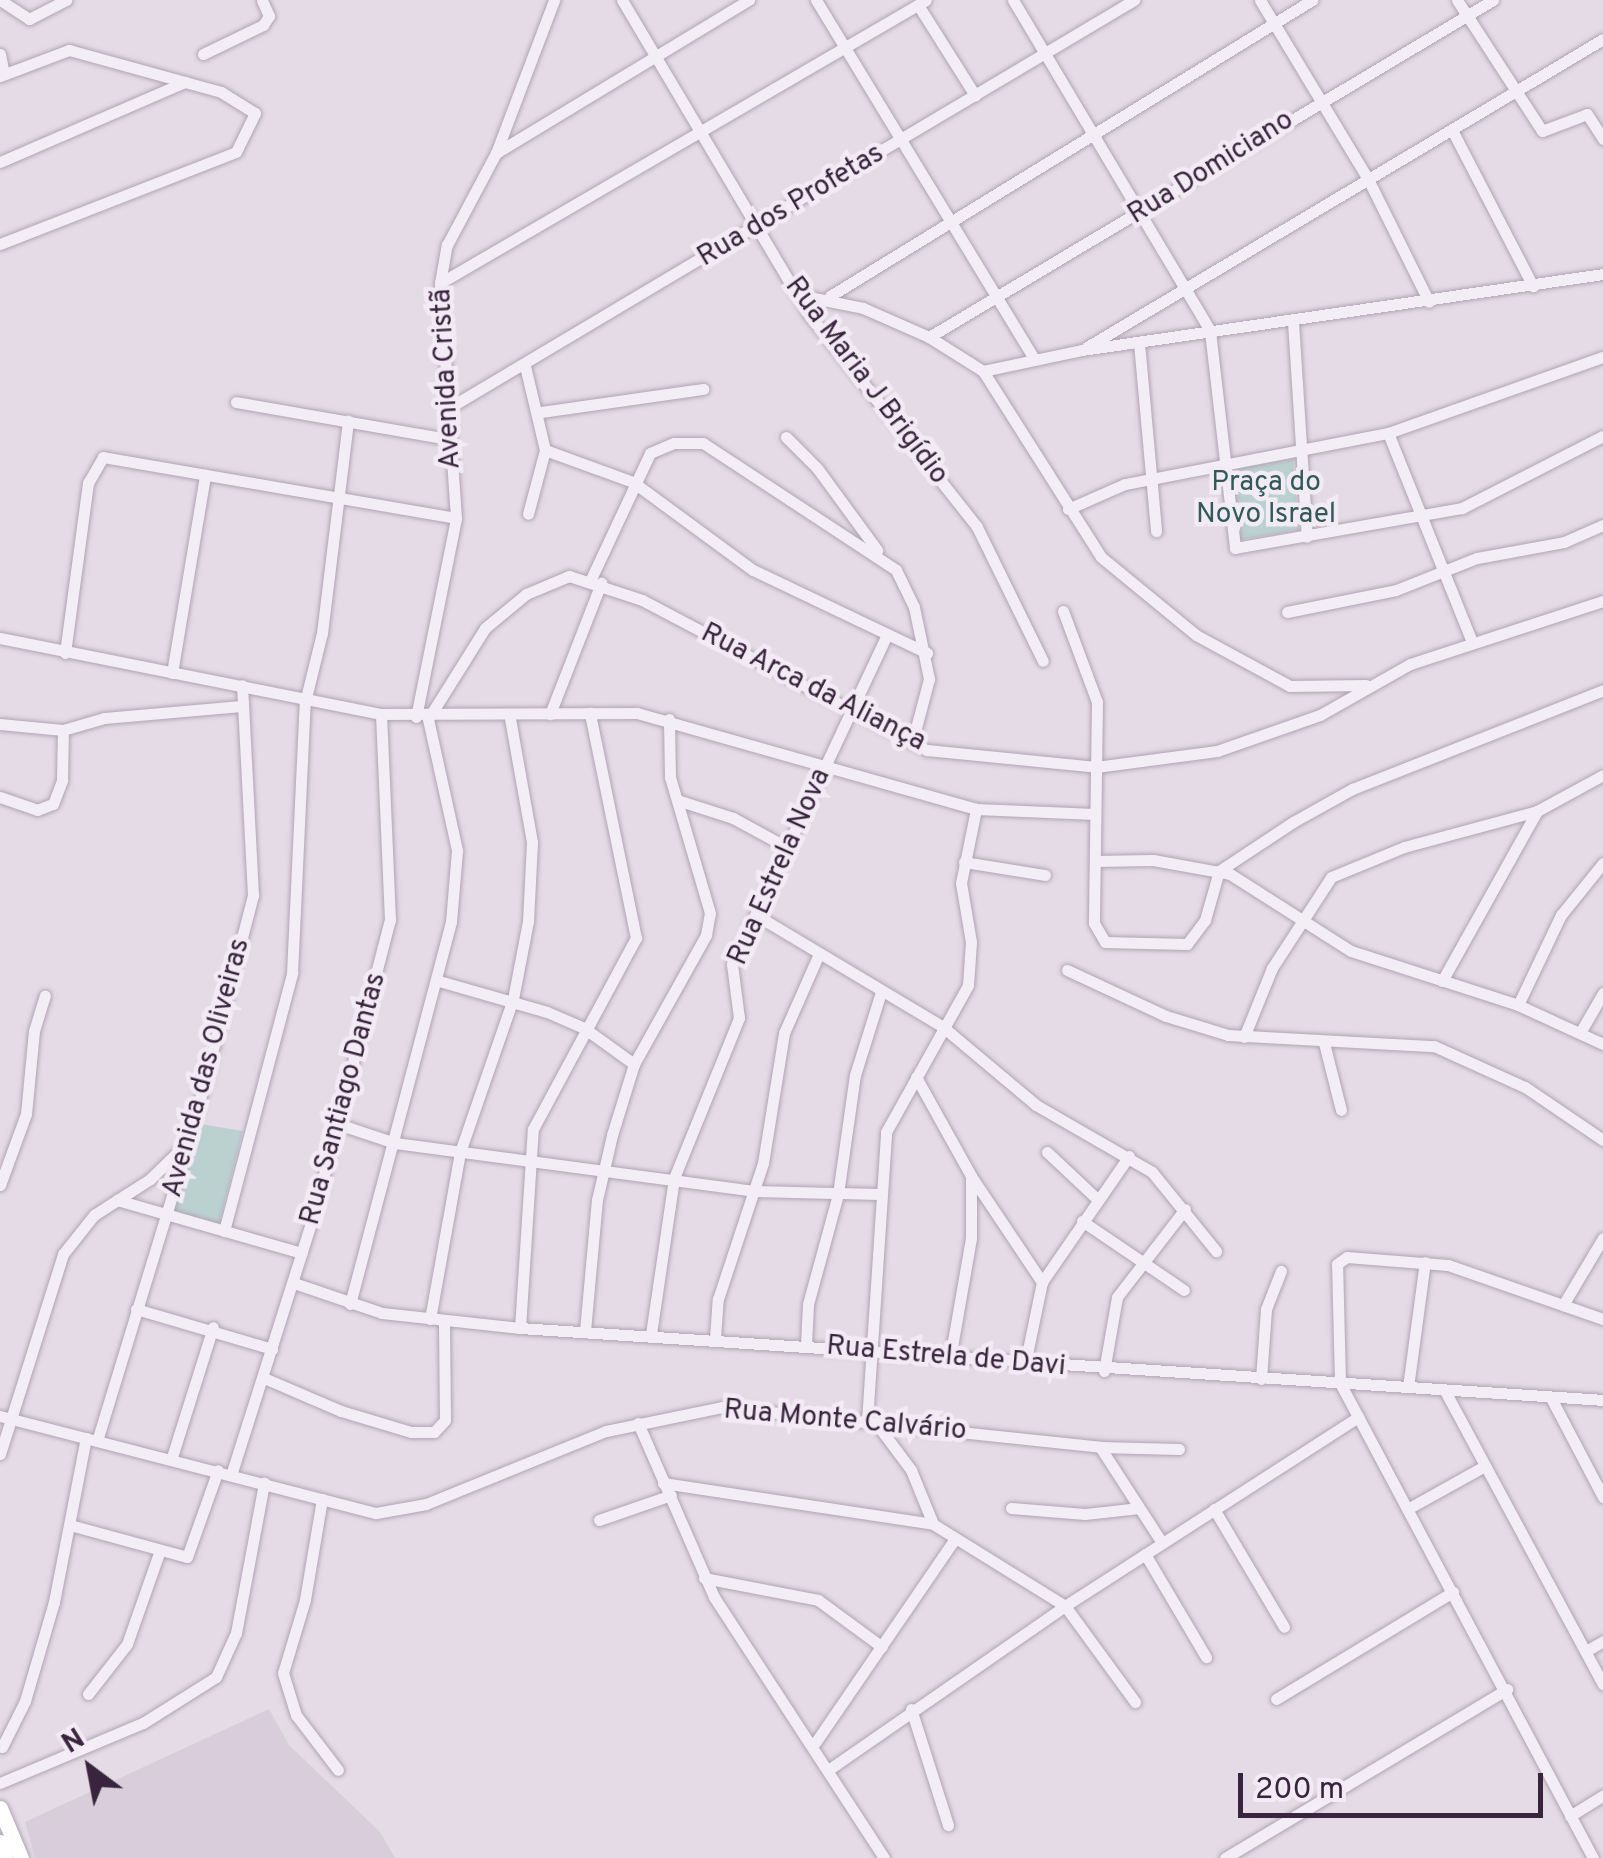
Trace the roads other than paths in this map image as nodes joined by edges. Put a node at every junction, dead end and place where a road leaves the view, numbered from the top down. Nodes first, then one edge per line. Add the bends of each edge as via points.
1 (0, 0) edge
2 (66, 0) edge
3 (554, 0) edge
4 (622, 0) edge
5 (750, 0) edge
6 (816, 0) edge
7 (1012, 0) edge
8 (1134, 0) edge
9 (1260, 0) edge
10 (1312, 0) edge
11 (1457, 0) edge
12 (1492, 0) edge
13 (264, 1) edge
14 (922, 2) edge
15 (1468, 16) junction
16 (1274, 23) junction
17 (1603, 39) edge
18 (845, 48) junction
19 (0, 54) edge
20 (203, 54) dead end
21 (1044, 54) junction
22 (656, 56) junction
23 (2, 75) edge
24 (185, 82) junction
25 (1514, 93) junction
26 (976, 95) junction
27 (1321, 99) junction
28 (1452, 130) junction
29 (1092, 133) junction
30 (701, 136) junction
31 (1603, 139) edge
32 (902, 140) junction
33 (496, 153) junction
34 (0, 162) edge
35 (1368, 179) junction
36 (1140, 213) junction
37 (949, 220) junction
38 (756, 227) junction
39 (0, 244) edge
40 (1603, 274) edge
41 (440, 283) junction
42 (1534, 286) junction
43 (1185, 289) junction
44 (799, 294) junction
45 (830, 296) junction
46 (996, 296) junction
47 (1429, 302) junction
48 (1294, 322) junction
49 (1210, 331) junction
50 (929, 336) junction
51 (1138, 343) junction
52 (1082, 350) junction
53 (1603, 357) edge
54 (1034, 358) junction
55 (525, 366) junction
56 (983, 370) junction
57 (703, 388) dead end
58 (236, 402) dead end
59 (447, 409) junction
60 (541, 412) junction
61 (348, 421) junction
62 (1388, 433) junction
63 (1603, 436) edge
64 (786, 437) dead end
65 (449, 438) junction
66 (546, 450) junction
67 (1304, 452) junction
68 (1223, 467) junction
69 (205, 475) junction
70 (1151, 479) junction
71 (634, 482) junction
72 (340, 500) junction
73 (1068, 509) junction
74 (528, 514) dead end
75 (1420, 517) junction
76 (456, 518) junction
77 (1603, 525) edge
78 (1156, 531) dead end
79 (1307, 537) junction
80 (879, 553) junction
81 (1445, 572) junction
82 (596, 582) junction
83 (1603, 601) edge
84 (1063, 611) dead end
85 (1287, 612) dead end
86 (886, 637) junction
87 (0, 638) edge
88 (1472, 642) junction
89 (927, 652) junction
90 (65, 653) junction
91 (1042, 660) dead end
92 (172, 673) junction
93 (242, 685) junction
94 (1366, 685) junction
95 (1603, 690) edge
96 (305, 702) junction
97 (241, 706) junction
98 (852, 709) junction
99 (590, 713) junction
100 (381, 714) junction
101 (550, 714) junction
102 (422, 718) junction
103 (510, 718) junction
104 (670, 719) junction
105 (0, 724) edge
106 (63, 730) junction
107 (912, 743) junction
108 (1096, 766) junction
109 (824, 767) junction
110 (1603, 776) edge
111 (0, 797) edge
112 (677, 800) junction
113 (976, 810) junction
114 (1537, 811) junction
115 (1096, 814) junction
116 (788, 848) junction
117 (1095, 861) junction
118 (964, 862) junction
119 (1603, 863) edge
120 (1219, 871) junction
121 (1045, 875) dead end
122 (756, 915) junction
123 (1300, 920) junction
124 (818, 956) junction
125 (1067, 970) dead end
126 (439, 981) junction
127 (1442, 981) junction
128 (881, 992) junction
129 (1603, 993) edge
130 (45, 996) dead end
131 (512, 999) junction
132 (1518, 1004) junction
133 (944, 1027) junction
134 (584, 1028) junction
135 (1582, 1032) junction
136 (1244, 1037) junction
137 (1324, 1044) junction
138 (1603, 1044) edge
139 (634, 1064) junction
140 (916, 1077) junction
141 (1342, 1110) dead end
142 (338, 1124) junction
143 (1603, 1140) edge
144 (189, 1141) junction
145 (395, 1142) junction
146 (460, 1152) junction
147 (1047, 1152) dead end
148 (1128, 1156) junction
149 (529, 1158) junction
150 (603, 1170) junction
151 (971, 1176) junction
152 (674, 1178) junction
153 (0, 1185) edge
154 (754, 1191) junction
155 (838, 1194) junction
156 (879, 1194) junction
157 (1097, 1199) junction
158 (117, 1200) junction
159 (1185, 1209) junction
160 (167, 1217) junction
161 (1082, 1222) junction
162 (224, 1231) junction
163 (1603, 1238) edge
164 (1216, 1252) dead end
165 (302, 1253) junction
166 (1425, 1262) junction
167 (1142, 1265) junction
168 (1281, 1271) dead end
169 (1042, 1282) junction
170 (294, 1283) junction
171 (1184, 1290) dead end
172 (350, 1304) junction
173 (1562, 1305) junction
174 (136, 1310) junction
175 (430, 1319) junction
176 (1603, 1319) edge
177 (444, 1320) junction
178 (212, 1327) junction
179 (520, 1328) junction
180 (585, 1331) junction
181 (651, 1334) junction
182 (715, 1338) junction
183 (806, 1345) junction
184 (272, 1349) junction
185 (869, 1350) junction
186 (950, 1358) junction
187 (1025, 1364) junction
188 (1104, 1371) junction
189 (264, 1378) junction
190 (1260, 1379) junction
191 (1340, 1383) junction
192 (1408, 1387) junction
193 (1445, 1390) junction
194 (1552, 1398) junction
195 (1603, 1400) edge
196 (4, 1416) edge
197 (1358, 1417) junction
198 (872, 1422) junction
199 (638, 1423) junction
200 (91, 1440) junction
201 (1100, 1447) junction
202 (1180, 1448) dead end
203 (0, 1454) edge
204 (172, 1457) junction
205 (1483, 1467) junction
206 (225, 1471) junction
207 (663, 1482) junction
208 (264, 1483) junction
209 (671, 1495) junction
210 (1603, 1497) edge
211 (322, 1499) junction
212 (1011, 1508) dead end
213 (1139, 1508) junction
214 (1214, 1508) junction
215 (1411, 1508) junction
216 (599, 1520) dead end
217 (934, 1524) junction
218 (70, 1525) junction
219 (954, 1540) junction
220 (1162, 1543) junction
221 (159, 1553) junction
222 (1145, 1554) junction
223 (704, 1578) junction
224 (1453, 1592) junction
225 (1065, 1606) junction
226 (1284, 1627) dead end
227 (1603, 1642) edge
228 (882, 1647) junction
229 (1586, 1652) junction
230 (1206, 1656) dead end
231 (1603, 1684) edge
232 (1507, 1689) junction
233 (88, 1694) dead end
234 (1276, 1698) dead end
235 (1135, 1702) dead end
236 (910, 1709) junction
237 (814, 1742) junction
238 (2, 1747) edge
239 (831, 1768) junction
240 (338, 1770) dead end
241 (0, 1783) edge
242 (1603, 1794) edge
243 (0, 1808) edge
244 (1570, 1816) junction
245 (948, 1825) dead end
246 (0, 1842) edge
247 (1603, 1846) edge
248 (1592, 1856) edge
249 (5, 1858) edge
250 (21, 1858) edge
251 (884, 1858) edge
252 (1225, 1858) edge

1 - 2 street via 29,18
3 - 33 street, Avenida Cristã
4 - 22 street, Rua Maria J Brigídio
5 - 22 street
6 - 18 street
7 - 21 street
8 - 21 street, Rua dos Profetas
9 - 16 street
10 - 16 street
11 - 15 street
12 - 15 street, Rua Domiciano
13 - 20 street via 264,26
14 - 18 street
14 - 26 street
15 - 25 street
15 - 27 street, Rua Domiciano
16 - 27 street
16 - 29 street
17 - 25 street
18 - 30 street
18 - 32 street
19 - 23 street
21 - 26 street, Rua dos Profetas
21 - 29 street
22 - 30 street, Rua Maria J Brigídio
22 - 33 street
23 - 24 street via 69,50
24 - 34 street
24 - 39 street via 244,102 255,113 236,152
25 - 28 street
25 - 31 street via 1544,132 1587,114
26 - 32 street, Rua dos Profetas
27 - 35 street
27 - 36 street, Rua Domiciano
28 - 35 street
28 - 42 street
29 - 36 street
29 - 37 street
30 - 38 street, Rua Maria J Brigídio
30 - 41 street
32 - 37 street
32 - 38 street, Rua dos Profetas
33 - 41 street, Avenida Cristã via 447,245
35 - 43 street
35 - 47 street
36 - 43 street
36 - 46 street, Rua Domiciano
37 - 45 street
37 - 46 street
38 - 44 street, Rua Maria J Brigídio
38 - 55 street, Rua dos Profetas
40 - 42 street
41 - 59 street, Avenida Cristã
42 - 47 street
43 - 49 street
43 - 52 street
44 - 45 street
44 - 91 street, Rua Maria J Brigídio via 976,527
45 - 50 street
46 - 50 street, Rua Domiciano
46 - 54 street
47 - 48 street
48 - 49 street
48 - 67 street
49 - 51 street
49 - 68 street
50 - 56 street
51 - 52 street
51 - 70 street
52 - 54 street
53 - 62 street
54 - 56 street
55 - 59 street, Rua dos Profetas
55 - 60 street
56 - 73 street
57 - 60 street
58 - 61 street
59 - 65 street, Avenida Cristã
60 - 66 street
61 - 65 street
61 - 72 street
62 - 67 street
62 - 75 street
63 - 75 street via 1486,501
64 - 80 street
65 - 76 street, Avenida Cristã
66 - 71 street
66 - 74 street
67 - 68 street
67 - 79 street
68 - 70 street
68 - 79 street via 1232,544 1246,549
69 - 72 street
69 - 90 street via 103,457 88,483
69 - 92 street
70 - 73 street via 1105,490
70 - 78 street
71 - 80 street via 654,449 703,443 769,491
71 - 82 street
71 - 86 street via 753,570
72 - 76 street
72 - 96 street
73 - 94 street via 1129,586 1258,674 1300,688
75 - 79 street
75 - 81 street
76 - 102 street, Avenida Cristã
77 - 81 street via 1564,542 1476,558
80 - 89 street via 908,590
81 - 85 street via 1396,590
81 - 88 street
82 - 98 street, Rua Arca da Aliança
82 - 101 street
82 - 102 street via 551,580 508,606
83 - 88 street, Rua Arca da Aliança
84 - 108 street via 1094,682
86 - 89 street
86 - 98 street, Rua Estrela Nova
87 - 90 street
88 - 94 street, Rua Arca da Aliança
89 - 107 street via 928,698
90 - 92 street
92 - 93 street
93 - 96 street
93 - 97 street, Avenida das Oliveiras
94 - 108 street, Rua Arca da Aliança via 1320,714 1217,751
95 - 120 street via 1352,790
96 - 100 street
96 - 162 street via 292,973
97 - 106 street via 104,718
97 - 144 street, Avenida das Oliveiras via 253,895
98 - 107 street, Rua Arca da Aliança
98 - 109 street, Rua Estrela Nova
99 - 101 street
99 - 104 street
99 - 134 street via 636,938
100 - 102 street
100 - 142 street, Rua Santiago Dantas via 390,920
101 - 103 street
102 - 103 street
102 - 126 street via 457,850
103 - 131 street via 532,873
104 - 109 street
104 - 112 street via 668,756
105 - 106 street
106 - 111 street via 58,795 36,810
107 - 108 street, Rua Arca da Aliança via 971,758
108 - 115 street
109 - 113 street
109 - 116 street, Rua Estrela Nova
110 - 114 street
112 - 116 street via 733,818
112 - 139 street via 710,913 706,935
113 - 115 street
113 - 118 street
114 - 123 street via 1340,870
114 - 127 street
115 - 117 street
116 - 122 street, Rua Estrela Nova
117 - 120 street via 1153,860
117 - 120 street via 1096,932 1114,943 1193,940
118 - 121 street
118 - 133 street via 970,969
119 - 132 street via 1561,915
120 - 123 street via 1255,886
122 - 124 street
122 - 152 street, Rua Estrela Nova via 732,964 739,1018 734,1039
123 - 127 street via 1351,951
123 - 136 street
124 - 128 street
124 - 154 street via 784,1033
125 - 136 street via 1166,1016
126 - 131 street
126 - 145 street
127 - 132 street
128 - 133 street
128 - 155 street via 855,1075
129 - 135 street
130 - 153 street via 34,1031 26,1114
131 - 134 street
131 - 146 street
132 - 135 street
133 - 140 street
133 - 148 street via 1036,1105
134 - 139 street
134 - 149 street via 548,1092
135 - 138 street
136 - 137 street
137 - 141 street
137 - 143 street via 1384,1039 1434,1046 1524,1087
139 - 150 street
140 - 151 street
140 - 156 street via 886,1132
142 - 145 street
142 - 165 street, Rua Santiago Dantas
144 - 158 street
144 - 160 street, Avenida das Oliveiras
145 - 146 street
145 - 172 street
146 - 149 street
146 - 175 street
147 - 157 street
148 - 157 street
148 - 159 street
149 - 150 street
149 - 179 street
150 - 152 street
150 - 180 street
151 - 169 street
151 - 186 street via 971,1238
152 - 154 street
152 - 181 street, Rua Estrela Nova
154 - 155 street
154 - 182 street via 718,1299
155 - 156 street
155 - 183 street via 812,1280
156 - 185 street
157 - 161 street
158 - 160 street
158 - 196 street via 94,1215 63,1254
159 - 164 street
159 - 167 street
160 - 162 street
160 - 174 street, Avenida das Oliveiras
161 - 167 street
161 - 169 street
162 - 165 street
163 - 173 street
165 - 170 street, Rua Santiago Dantas
166 - 173 street via 1469,1270
166 - 191 street via 1348,1257 1337,1264
166 - 192 street
167 - 171 street
167 - 188 street via 1111,1311
168 - 190 street via 1266,1308
169 - 187 street
170 - 172 street, Rua Estrela de Davi
170 - 184 street, Rua Santiago Dantas
172 - 175 street, Rua Estrela de Davi
173 - 176 street
174 - 178 street
174 - 200 street, Avenida das Oliveiras
175 - 177 street, Rua Estrela de Davi
177 - 179 street, Rua Estrela de Davi
177 - 189 street via 446,1420 434,1432 411,1432 341,1411
178 - 184 street
178 - 204 street
179 - 180 street, Rua Estrela de Davi
180 - 181 street, Rua Estrela de Davi
181 - 182 street, Rua Estrela de Davi
182 - 183 street, Rua Estrela de Davi
183 - 185 street, Rua Estrela de Davi
184 - 189 street, Rua Santiago Dantas
185 - 186 street, Rua Estrela de Davi
185 - 198 street
186 - 187 street, Rua Estrela de Davi
187 - 188 street, Rua Estrela de Davi
188 - 190 street, Rua Estrela de Davi
189 - 206 street, Rua Santiago Dantas
190 - 191 street, Rua Estrela de Davi
191 - 192 street, Rua Estrela de Davi
191 - 197 street
192 - 193 street, Rua Estrela de Davi
193 - 194 street, Rua Estrela de Davi
193 - 205 street
194 - 195 street, Rua Estrela de Davi
194 - 210 street
196 - 200 street, Rua Monte Calvário
196 - 203 street
197 - 214 street
197 - 215 street
198 - 199 street, Rua Monte Calvário via 722,1406
198 - 201 street, Rua Monte Calvário
198 - 217 street via 911,1470
199 - 207 street
199 - 211 street, Rua Monte Calvário via 544,1453 402,1512
200 - 204 street, Rua Monte Calvário
200 - 218 street, Avenida das Oliveiras
201 - 202 street, Rua Monte Calvário
201 - 213 street
204 - 206 street, Rua Monte Calvário
205 - 215 street
205 - 229 street
206 - 208 street, Rua Monte Calvário
206 - 221 street, Rua Santiago Dantas via 194,1546 180,1560
207 - 209 street
207 - 217 street
208 - 211 street, Rua Monte Calvário
208 - 241 street via 236,1633 216,1677 143,1723
209 - 216 street
209 - 223 street
211 - 240 street via 305,1600 283,1673 296,1715
212 - 213 street via 1086,1514
213 - 220 street
214 - 220 street
214 - 226 street
215 - 224 street
217 - 219 street
218 - 221 street
218 - 238 street, Avenida das Oliveiras via 25,1701
219 - 225 street
219 - 228 street
220 - 222 street
221 - 233 street via 127,1644
222 - 225 street
222 - 230 street
223 - 228 street via 818,1600
223 - 237 street
224 - 232 street
224 - 234 street
225 - 235 street
225 - 236 street
227 - 229 street
228 - 237 street
229 - 231 street
232 - 244 street
232 - 252 street
236 - 239 street
236 - 245 street
237 - 239 street
239 - 251 street
242 - 244 street
243 - 250 highway
244 - 248 street
246 - 249 highway
247 - 248 street

